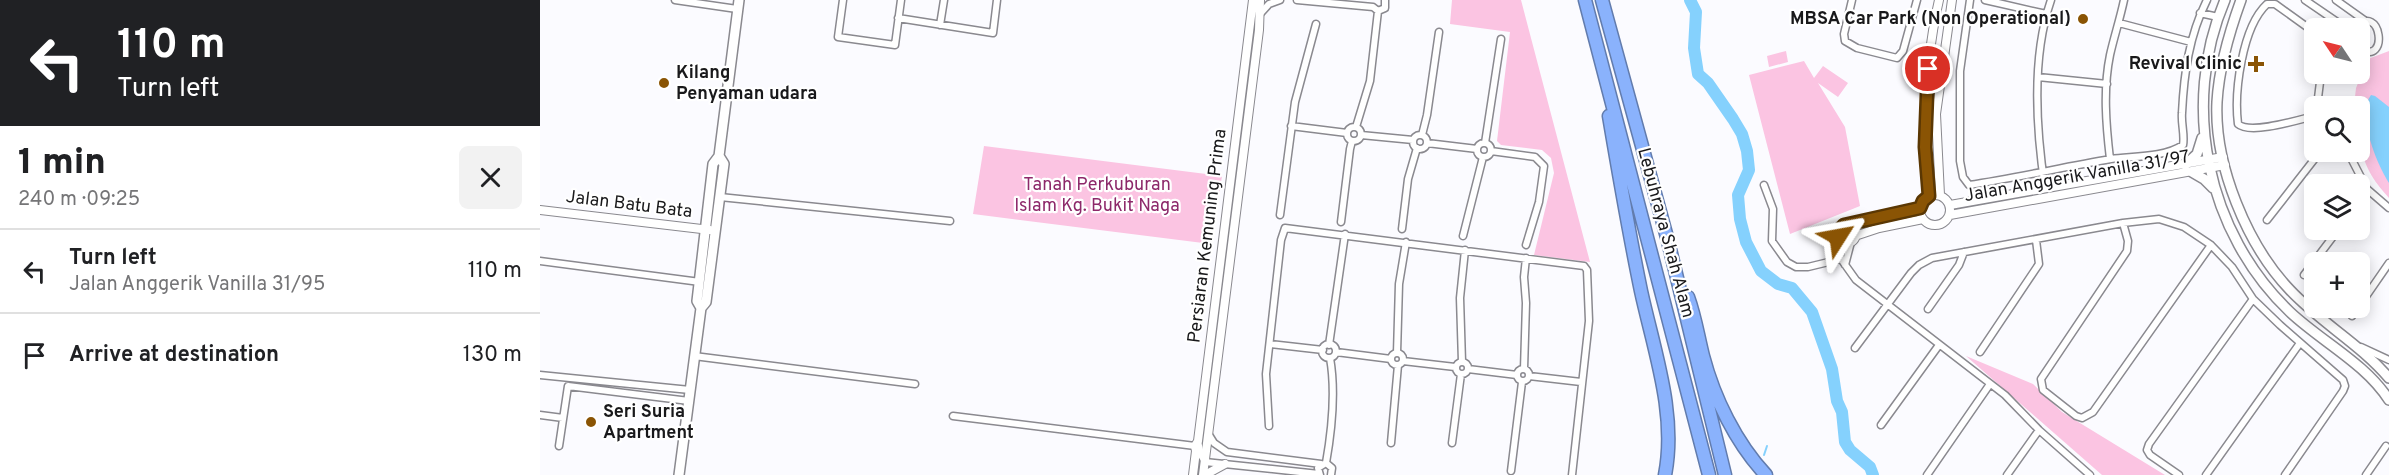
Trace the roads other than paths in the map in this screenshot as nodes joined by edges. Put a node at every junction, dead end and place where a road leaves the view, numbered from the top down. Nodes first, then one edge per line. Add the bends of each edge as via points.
1 (675, 0) edge
2 (843, 0) edge
3 (901, 0) edge
4 (944, 0) edge
5 (997, 0) edge
6 (1253, 0) edge
7 (1260, 0) edge
8 (1280, 0) edge
9 (1297, 0) edge
10 (1306, 0) edge
11 (1385, 0) edge
12 (1585, 0) edge
13 (1602, 0) edge
14 (1852, 0) edge
15 (1917, 0) edge
16 (1939, 0) edge
17 (1952, 0) edge
18 (1970, 0) edge
19 (1985, 0) edge
20 (2051, 0) edge
21 (2124, 0) edge
22 (2207, 0) edge
23 (2225, 0) edge
24 (2241, 0) edge
25 (2305, 0) edge
26 (2336, 0) edge
27 (692, 1) edge
28 (707, 2) edge
29 (738, 4) edge
30 (1375, 6) edge
31 (2046, 14) junction
32 (2200, 14) junction
33 (1258, 16) junction
34 (2218, 16) junction
35 (898, 18) junction
36 (2331, 18) edge
37 (2361, 18) edge
38 (2370, 20) edge
39 (2119, 23) junction
40 (1316, 24) dead end
41 (940, 25) junction
42 (2304, 25) edge
43 (1439, 32) dead end
44 (1501, 39) dead end
45 (1596, 40) junction
46 (2191, 42) junction
47 (2370, 50) edge
48 (2038, 77) junction
49 (2107, 84) junction
50 (2304, 118) edge
51 (1291, 126) junction
52 (1356, 127) junction
53 (1347, 133) junction
54 (2203, 133) junction
55 (1361, 135) junction
56 (1422, 135) junction
57 (1413, 140) junction
58 (1352, 141) junction
59 (1427, 143) junction
60 (1485, 143) junction
61 (1417, 148) junction
62 (1477, 149) junction
63 (1491, 151) junction
64 (719, 156) junction
65 (1483, 157) junction
66 (2110, 159) junction
67 (2224, 161) junction
68 (2312, 162) edge
69 (2210, 164) junction
70 (2189, 169) junction
71 (2043, 173) junction
72 (1764, 185) dead end
73 (2045, 188) junction
74 (2214, 190) junction
75 (2370, 192) edge
76 (1940, 195) junction
77 (1929, 196) junction
78 (720, 197) junction
79 (1950, 205) junction
80 (1920, 208) junction
81 (2389, 208) edge
82 (540, 210) edge
83 (1280, 215) dead end
84 (1950, 215) junction
85 (1923, 219) junction
86 (2267, 220) dead end
87 (951, 221) dead end
88 (1341, 222) dead end
89 (2123, 224) junction
90 (1847, 225) junction
91 (1402, 229) dead end
92 (710, 230) junction
93 (1345, 234) junction
94 (1463, 236) dead end
95 (1838, 237) junction
96 (1853, 239) junction
97 (2036, 240) junction
98 (2330, 240) edge
99 (1668, 241) junction
100 (1406, 242) junction
101 (1526, 245) dead end
102 (2211, 245) junction
103 (1465, 250) junction
104 (1964, 252) junction
105 (2321, 252) edge
106 (1526, 258) junction
107 (540, 261) edge
108 (1843, 262) junction
109 (2389, 263) edge
110 (700, 282) junction
111 (2370, 290) edge
112 (2253, 299) junction
113 (1888, 304) junction
114 (700, 308) junction
115 (1928, 309) dead end
116 (2353, 342) junction
117 (2300, 343) junction
118 (1269, 344) junction
119 (1329, 345) junction
120 (1939, 345) junction
121 (1856, 348) dead end
122 (1323, 350) junction
123 (1336, 352) junction
124 (1980, 352) dead end
125 (1397, 353) junction
126 (694, 356) junction
127 (1330, 358) junction
128 (1391, 359) junction
129 (2389, 360) edge
130 (1462, 362) junction
131 (1401, 363) junction
132 (1455, 367) junction
133 (1468, 369) junction
134 (1524, 369) junction
135 (1461, 374) junction
136 (540, 375) edge
137 (1517, 375) junction
138 (1529, 376) junction
139 (2389, 378) edge
140 (1522, 382) junction
141 (1581, 382) junction
142 (915, 384) dead end
143 (1990, 384) junction
144 (690, 390) junction
145 (2389, 400) edge
146 (689, 401) junction
147 (540, 415) edge
148 (953, 416) dead end
149 (563, 418) junction
150 (1210, 422) junction
151 (1881, 425) dead end
152 (1269, 426) dead end
153 (2039, 430) junction
154 (1196, 443) junction
155 (1391, 443) dead end
156 (1452, 443) dead end
157 (559, 446) dead end
158 (2386, 446) dead end
159 (1205, 462) junction
160 (1323, 463) junction
161 (1224, 464) junction
162 (1511, 471) dead end
163 (679, 475) edge
164 (1193, 475) edge
165 (1204, 475) edge
166 (1319, 475) edge
167 (1330, 475) edge
168 (1572, 475) edge
169 (1665, 475) edge
170 (1709, 475) edge
171 (1725, 475) edge
172 (1766, 475) edge
173 (1927, 475) edge
174 (2007, 475) edge
175 (2089, 475) edge
176 (2179, 475) edge
177 (2206, 475) edge
178 (2285, 475) edge
179 (2366, 475) edge

1 - 27 street
2 - 35 street via 838,37 895,45
3 - 35 street
4 - 41 street
5 - 41 street via 993,33
6 - 154 street, Persiaran Kemuning Prima
7 - 33 street, Persiaran Kemuning Prima
8 - 33 street via 1269,4
9 - 10 street
10 - 30 street
11 - 30 street via 1385,8
12 - 45 highway, Lebuhraya Shah Alam
13 - 99 highway, Lebuhraya Shah Alam
14 - 15 street via 1845,40 1857,48 1898,58
16 - 77 street via 1926,88
17 - 76 street via 1936,114
18 - 71 street via 1960,71 1963,177 1969,185
19 - 31 street
20 - 31 street
21 - 39 street
22 - 32 street
23 - 34 main road
24 - 67 main road via 2219,84 2217,105
25 - 36 street
26 - 37 street
27 - 28 street
28 - 29 street
29 - 64 main road
30 - 52 street via 1370,81
31 - 48 street
32 - 34 street
32 - 46 street
33 - 150 street, Persiaran Kemuning Prima
34 - 54 main road via 2206,69
35 - 41 street
38 - 47 street via 2378,23 2384,36 2376,49
39 - 46 street
39 - 49 street
40 - 51 street
42 - 50 street via 2275,4 2261,10 2241,69 2236,111 2238,124 2246,129
43 - 56 street
44 - 60 street
45 - 169 highway via 1598,71 1667,409 1669,445
45 - 170 highway, Lebuhraya Shah Alam
46 - 66 street via 2184,74 2183,145 2152,154
48 - 49 street
48 - 71 street via 2037,126
49 - 66 street
51 - 53 street
51 - 83 street
52 - 53 street
52 - 55 street
53 - 58 street
54 - 69 main road
54 - 70 main road
55 - 57 street
55 - 58 street
56 - 57 street
56 - 59 street
57 - 61 street
58 - 88 street
59 - 61 street
59 - 62 street
60 - 62 street
60 - 63 street
61 - 91 street via 1408,179
62 - 65 street
63 - 65 street
63 - 101 street via 1535,157 1544,166 1539,202
64 - 78 main road via 724,164
64 - 92 main road via 713,164
65 - 94 street
66 - 71 street
67 - 69 street, Jalan Anggerik Vanilla 31/97
67 - 116 main road via 2239,211 2278,277 2303,303
68 - 86 street
69 - 70 street, Jalan Anggerik Vanilla 31/97
69 - 74 main road
70 - 73 street, Jalan Anggerik Vanilla 31/97
70 - 74 main road
70 - 84 street, Jalan Anggerik Vanilla 31/97
71 - 73 street
72 - 108 street via 1773,209 1772,241 1787,262 1808,267
73 - 79 street, Jalan Anggerik Vanilla 31/97
74 - 145 main road via 2246,256 2272,292 2305,325 2367,373
75 - 81 street
76 - 77 street
76 - 79 street
77 - 80 street
78 - 87 street
78 - 92 main road
79 - 84 street
80 - 85 street
80 - 90 street
82 - 92 street, Jalan Batu Bata
84 - 85 street via 1935,225
85 - 96 street via 1879,228
89 - 97 street
89 - 102 street via 2159,219 2184,227
89 - 102 street via 2127,251 2041,379 2043,390 2082,418 2093,412
90 - 95 street via 1840,229
90 - 96 street via 1854,229
92 - 110 main road
92 - 114 main road via 706,302
93 - 100 street
93 - 118 street via 1288,227 1283,230
93 - 119 street
95 - 96 street via 1845,243
95 - 108 street
96 - 108 street
97 - 104 street
97 - 124 street via 2039,264
98 - 105 street
99 - 171 highway, Lebuhraya Shah Alam
99 - 172 highway via 1694,314 1712,383 1733,428
100 - 103 street
100 - 125 street via 1399,284
102 - 112 street via 2232,267
103 - 106 street
103 - 130 street via 1460,298
104 - 113 street via 1932,258 1919,265
104 - 115 street via 1959,266
106 - 134 street
106 - 141 street via 1587,267 1589,321
107 - 110 street
108 - 113 street via 1856,280
109 - 111 street
110 - 114 main road
112 - 117 street
112 - 176 street via 2149,444 2150,455
113 - 120 street
113 - 121 street
114 - 126 main road
116 - 129 street
116 - 139 main road
117 - 177 street
117 - 178 street via 2338,375 2345,386
118 - 122 street
118 - 152 street
119 - 122 street
119 - 123 street
120 - 143 street
120 - 151 street
122 - 127 street via 1324,356
123 - 127 street
123 - 128 street
125 - 128 street
125 - 131 street via 1402,356
126 - 142 street
126 - 144 main road
127 - 160 street via 1332,407
128 - 131 street via 1393,364
130 - 132 street
130 - 133 street
131 - 132 street
131 - 155 street
132 - 135 street
133 - 135 street
133 - 137 street
134 - 137 street
134 - 138 street
135 - 156 street
136 - 144 street
137 - 140 street
138 - 140 street
138 - 141 street
140 - 162 street
141 - 168 street
143 - 153 street
143 - 173 street
144 - 146 main road
146 - 149 street via 570,386
146 - 163 main road
147 - 149 street
148 - 154 street
149 - 157 street
150 - 159 street, Persiaran Kemuning Prima
150 - 160 street via 1211,439 1227,452
153 - 174 street
153 - 175 street
154 - 159 street
154 - 164 street, Persiaran Kemuning Prima
158 - 179 street
159 - 161 street
159 - 165 street, Persiaran Kemuning Prima
160 - 166 street via 1318,468
160 - 167 street via 1332,466
161 - 165 street
161 - 166 street

